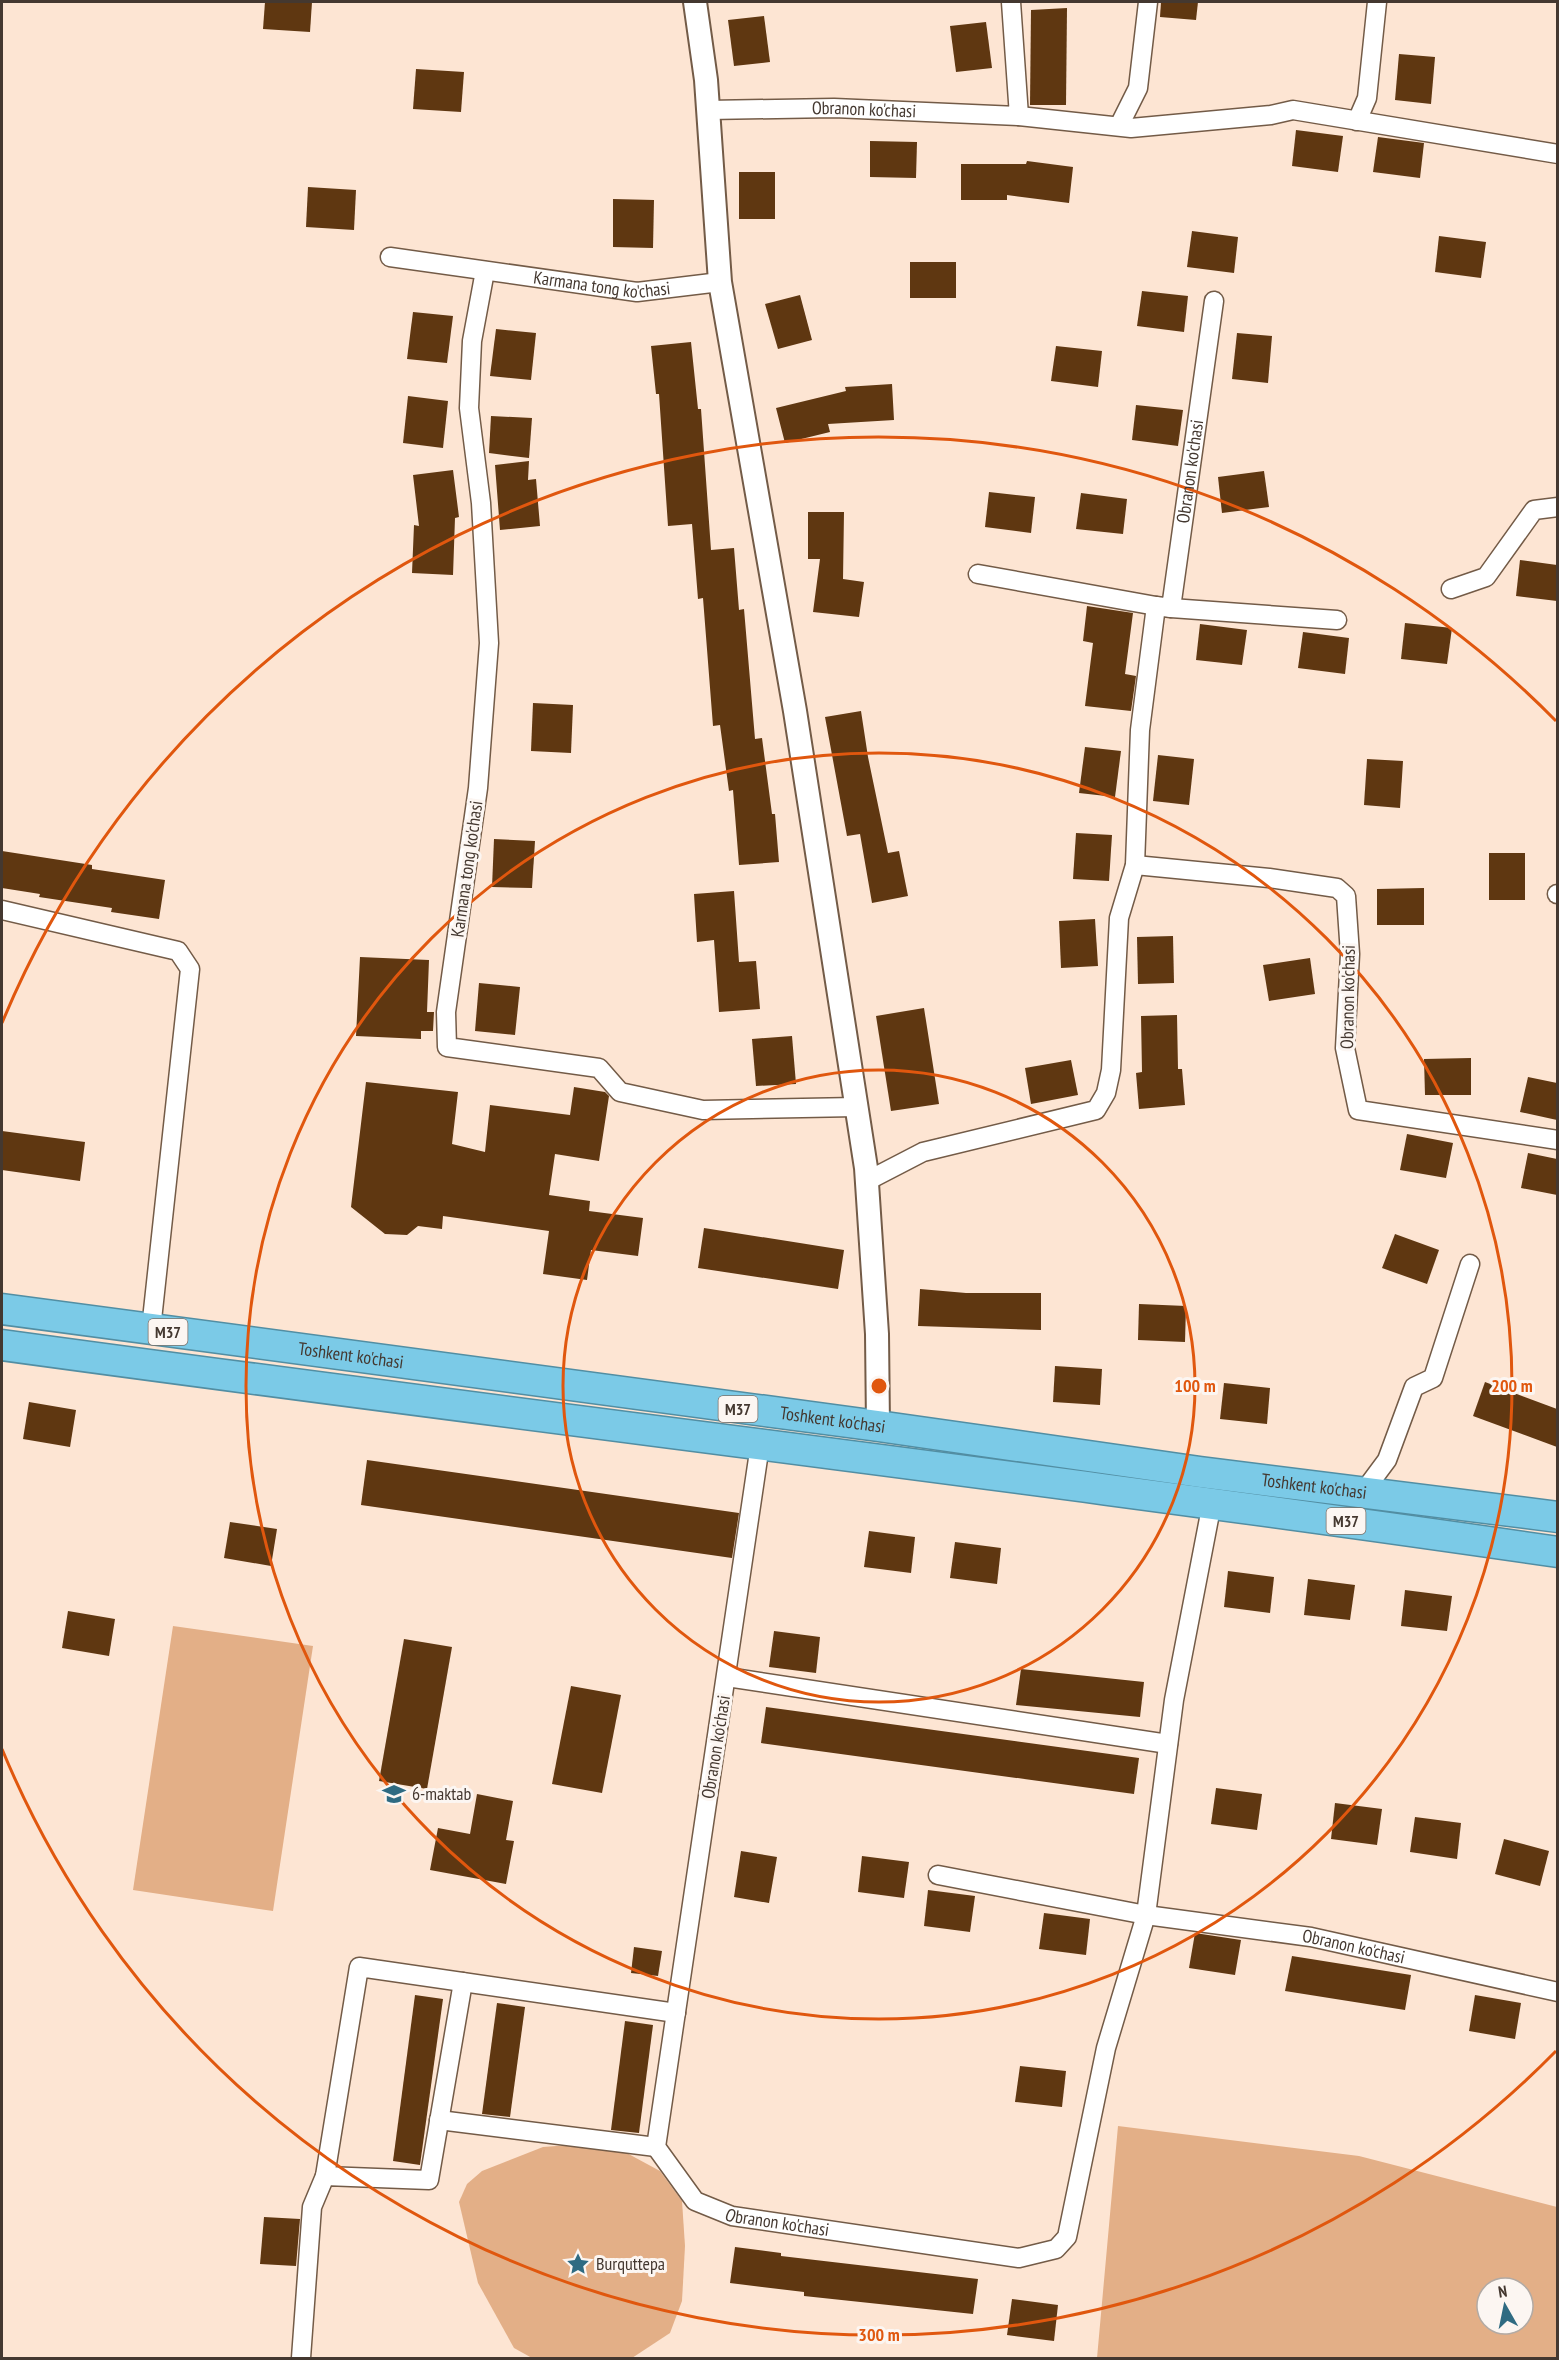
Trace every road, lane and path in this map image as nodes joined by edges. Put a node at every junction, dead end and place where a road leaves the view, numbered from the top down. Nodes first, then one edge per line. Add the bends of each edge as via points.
1 (695, 2) edge
2 (1011, 2) edge
3 (1148, 2) edge
4 (1377, 2) edge
5 (708, 110) junction
6 (1019, 116) junction
7 (1357, 121) junction
8 (1119, 126) junction
9 (1557, 154) edge
10 (390, 256) dead end
11 (485, 271) junction
12 (720, 282) junction
13 (1214, 301) dead end
14 (1557, 507) edge
15 (978, 574) dead end
16 (1451, 589) dead end
17 (1163, 607) junction
18 (1337, 620) dead end
19 (1135, 865) junction
20 (2, 910) edge
21 (856, 1107) junction
22 (1557, 1140) edge
23 (867, 1181) junction
24 (1470, 1264) dead end
25 (2, 1309) edge
26 (151, 1329) junction
27 (2, 1345) edge
28 (878, 1426) junction
29 (760, 1445) junction
30 (1364, 1491) junction
31 (1212, 1503) junction
32 (1557, 1517) edge
33 (1557, 1552) edge
34 (727, 1677) junction
35 (1168, 1744) junction
36 (938, 1875) dead end
37 (1146, 1915) junction
38 (464, 1982) junction
39 (1557, 1992) edge
40 (675, 2013) junction
41 (439, 2120) junction
42 (656, 2148) junction
43 (325, 2176) junction
44 (301, 2358) edge

1 - 5 street
2 - 6 street
3 - 8 street via 1138,88
4 - 7 street via 1367,98
5 - 6 street, Obranon ko'chasi via 834,108
5 - 12 street
6 - 8 street, Obranon ko'chasi
7 - 8 street, Obranon ko'chasi via 1293,110 1131,128
7 - 9 street, Obranon ko'chasi
10 - 11 street, Karmana tong ko'chasi
11 - 12 street, Karmana tong ko'chasi via 637,292
11 - 21 street, Karmana tong ko'chasi via 472,341 469,408 481,503 489,643 478,788 446,1012 447,1047 599,1068 620,1092 703,1110
12 - 21 street via 797,722
13 - 17 street, Obranon ko'chasi
14 - 16 street via 1534,510 1486,577
15 - 17 street
17 - 18 street
17 - 19 street, Obranon ko'chasi via 1140,730
19 - 22 street, Obranon ko'chasi via 1337,888 1346,896 1350,954 1345,1048 1358,1110
19 - 23 street, Obranon ko'chasi via 1119,918 1111,1070 1106,1093 1096,1110 923,1152
20 - 26 street via 178,951 190,969
21 - 23 street
23 - 28 street via 877,1334
24 - 30 street via 1433,1378 1414,1387 1387,1460
25 - 26 highway, Toshkent ko'chasi / M37
26 - 28 highway, Toshkent ko'chasi / M37
27 - 29 highway, Toshkent ko'chasi / M37
28 - 30 highway, Toshkent ko'chasi / M37
29 - 31 highway, Toshkent ko'chasi / M37
29 - 34 street, Obranon ko'chasi
30 - 32 highway, Toshkent ko'chasi / M37
31 - 33 highway, Toshkent ko'chasi / M37
31 - 35 street, Obranon ko'chasi
34 - 35 street, Obranon ko'chasi
34 - 40 street, Obranon ko'chasi
35 - 37 street, Obranon ko'chasi
36 - 37 street, Obranon ko'chasi
37 - 39 street, Obranon ko'chasi via 1311,1937
37 - 42 street, Obranon ko'chasi via 1106,2048 1066,2237 1056,2249 1019,2258 732,2216 695,2201
38 - 40 street
38 - 41 street
38 - 43 street via 359,1967
40 - 42 street, Obranon ko'chasi
41 - 42 street
41 - 43 street via 429,2180
43 - 44 street via 312,2207

